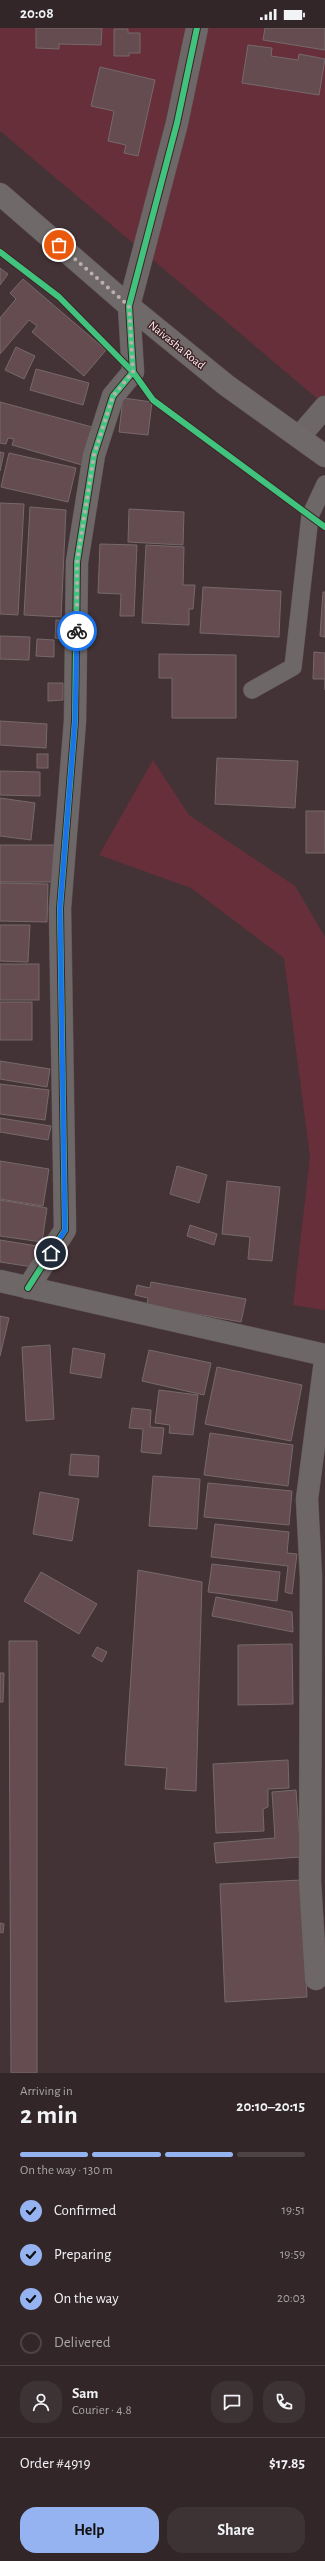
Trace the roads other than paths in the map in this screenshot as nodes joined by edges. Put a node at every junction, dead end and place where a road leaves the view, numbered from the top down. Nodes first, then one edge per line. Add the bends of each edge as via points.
1 (197, 28) edge
2 (0, 194) edge
3 (129, 306) junction
4 (325, 407) edge
5 (299, 437) junction
6 (325, 456) edge
7 (325, 484) edge
8 (252, 690) dead end
9 (0, 1281) edge
10 (28, 1288) junction
11 (325, 1355) edge
12 (325, 1361) edge
13 (316, 1979) dead end

1 - 3 street via 177,123
2 - 3 main road, Naivasha Road
3 - 5 main road, Naivasha Road via 226,385
3 - 10 street via 133,372 113,396 94,455 77,562 75,721 60,908 65,1230
4 - 5 street
5 - 6 main road, Naivasha Road
7 - 8 lane via 310,516 293,667
9 - 10 street
10 - 11 street
12 - 13 street via 308,1499 311,1578 310,1882

